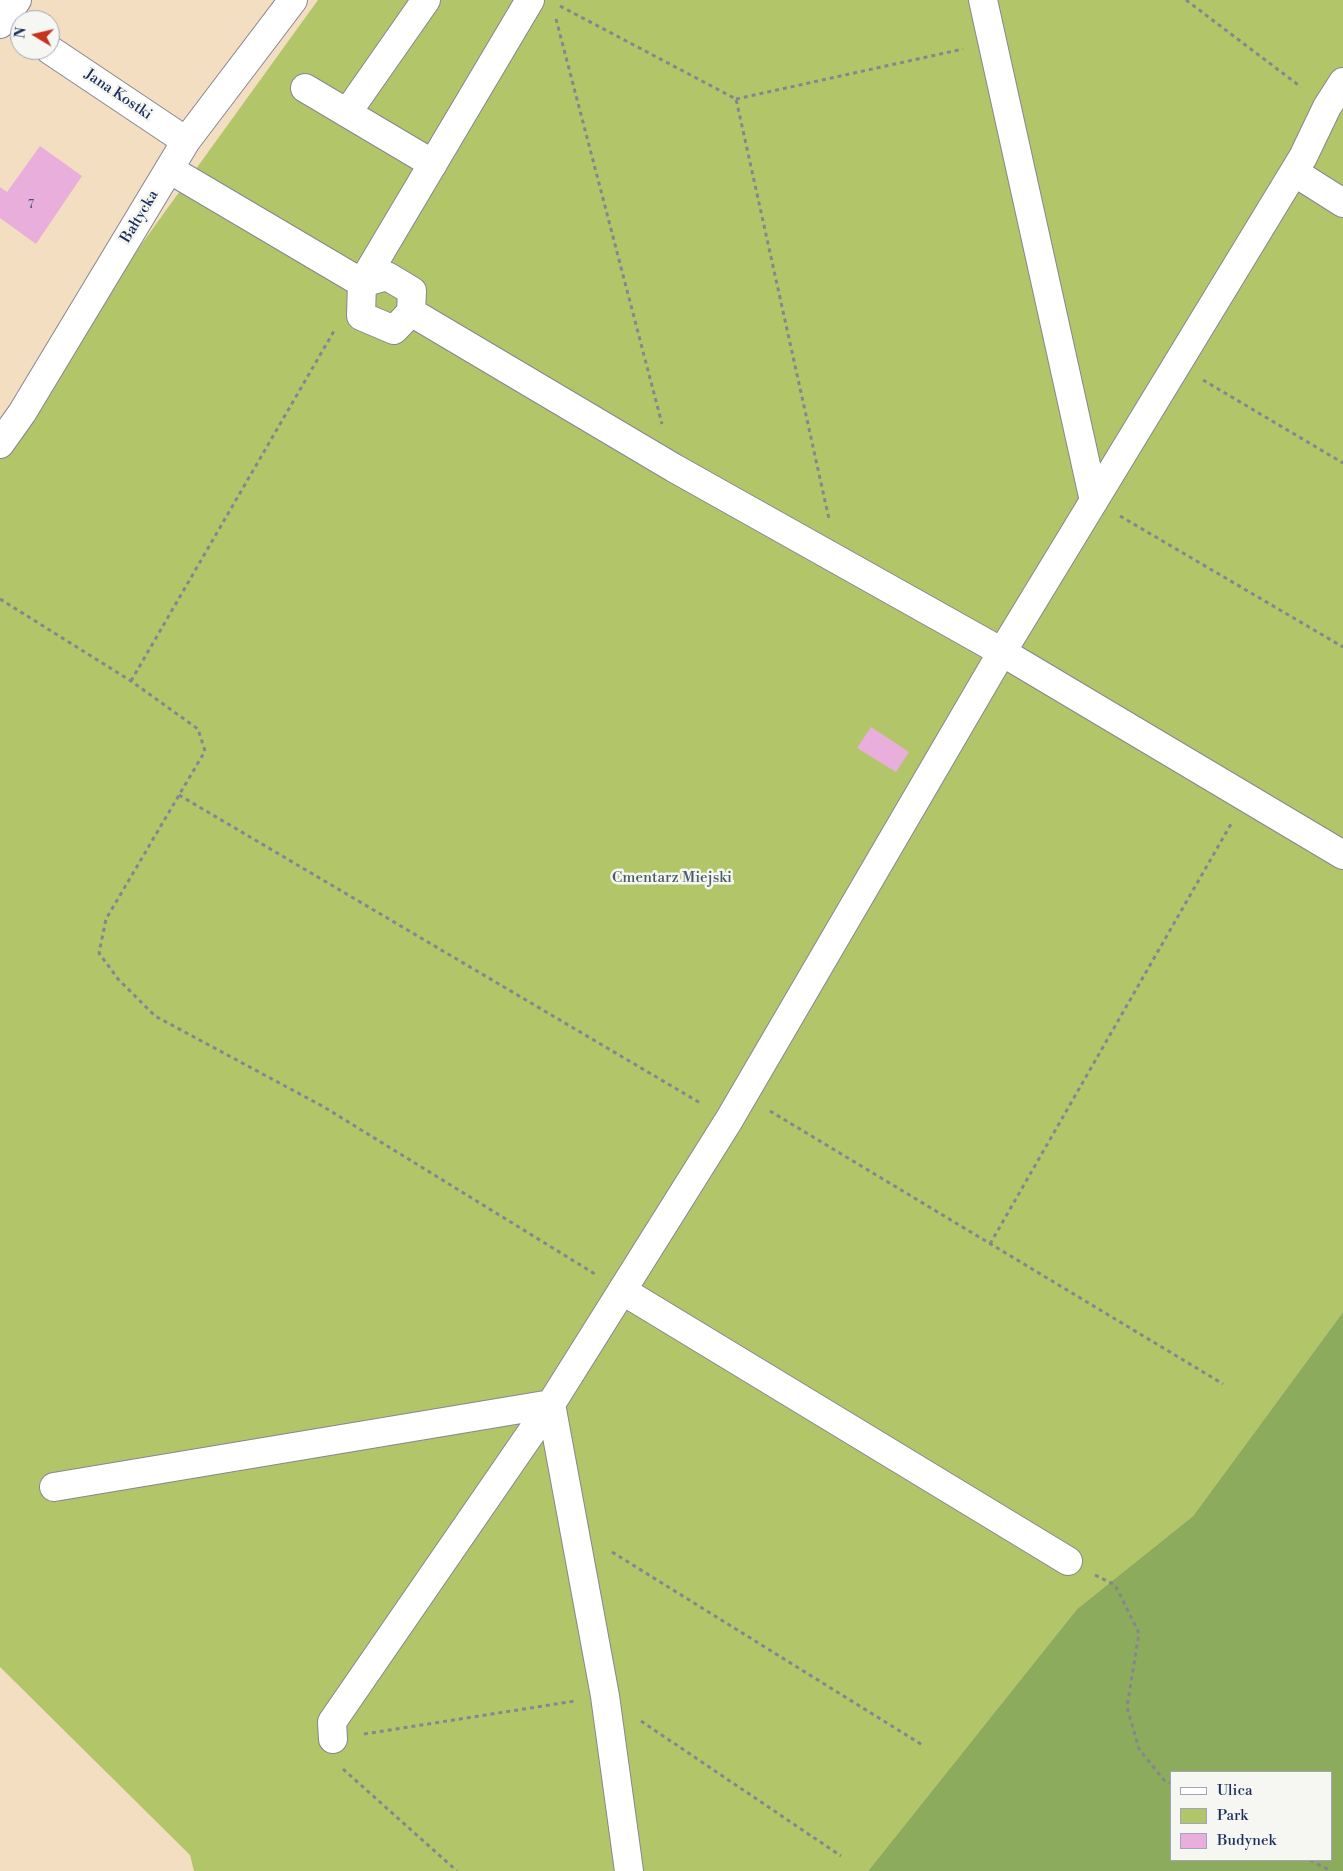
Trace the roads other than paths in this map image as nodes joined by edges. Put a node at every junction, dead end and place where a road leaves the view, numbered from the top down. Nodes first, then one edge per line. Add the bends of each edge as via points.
1 (293, 0) edge
2 (426, 0) edge
3 (983, 0) edge
4 (542, 5) edge
5 (60, 57) edge
6 (1343, 82) edge
7 (305, 88) dead end
8 (347, 112) junction
9 (186, 141) junction
10 (433, 164) junction
11 (169, 169) junction
12 (1294, 172) junction
13 (1343, 203) edge
14 (362, 283) junction
15 (411, 312) junction
16 (0, 444) edge
17 (1094, 500) junction
18 (1002, 652) junction
19 (1343, 855) edge
20 (623, 1291) junction
21 (551, 1404) junction
22 (54, 1487) dead end
23 (1068, 1561) road end
24 (333, 1739) road end
25 (629, 1871) edge

1 - 9 street, Bałtycka
2 - 8 street
3 - 17 street
4 - 10 street
5 - 9 street, Jana Kostki
6 - 12 street
7 - 8 street
8 - 10 street
9 - 11 street, Bałtycka
10 - 14 street
11 - 14 street
11 - 16 street, Bałtycka via 22,413
12 - 13 street
12 - 17 street
14 - 15 street via 387,276 412,291
14 - 15 street via 362,316 394,330
15 - 18 street via 674,468
17 - 18 street
18 - 19 street
18 - 20 street via 744,1095
20 - 21 street
20 - 23 street
21 - 22 street
21 - 24 street via 332,1722
21 - 25 street via 605,1696

